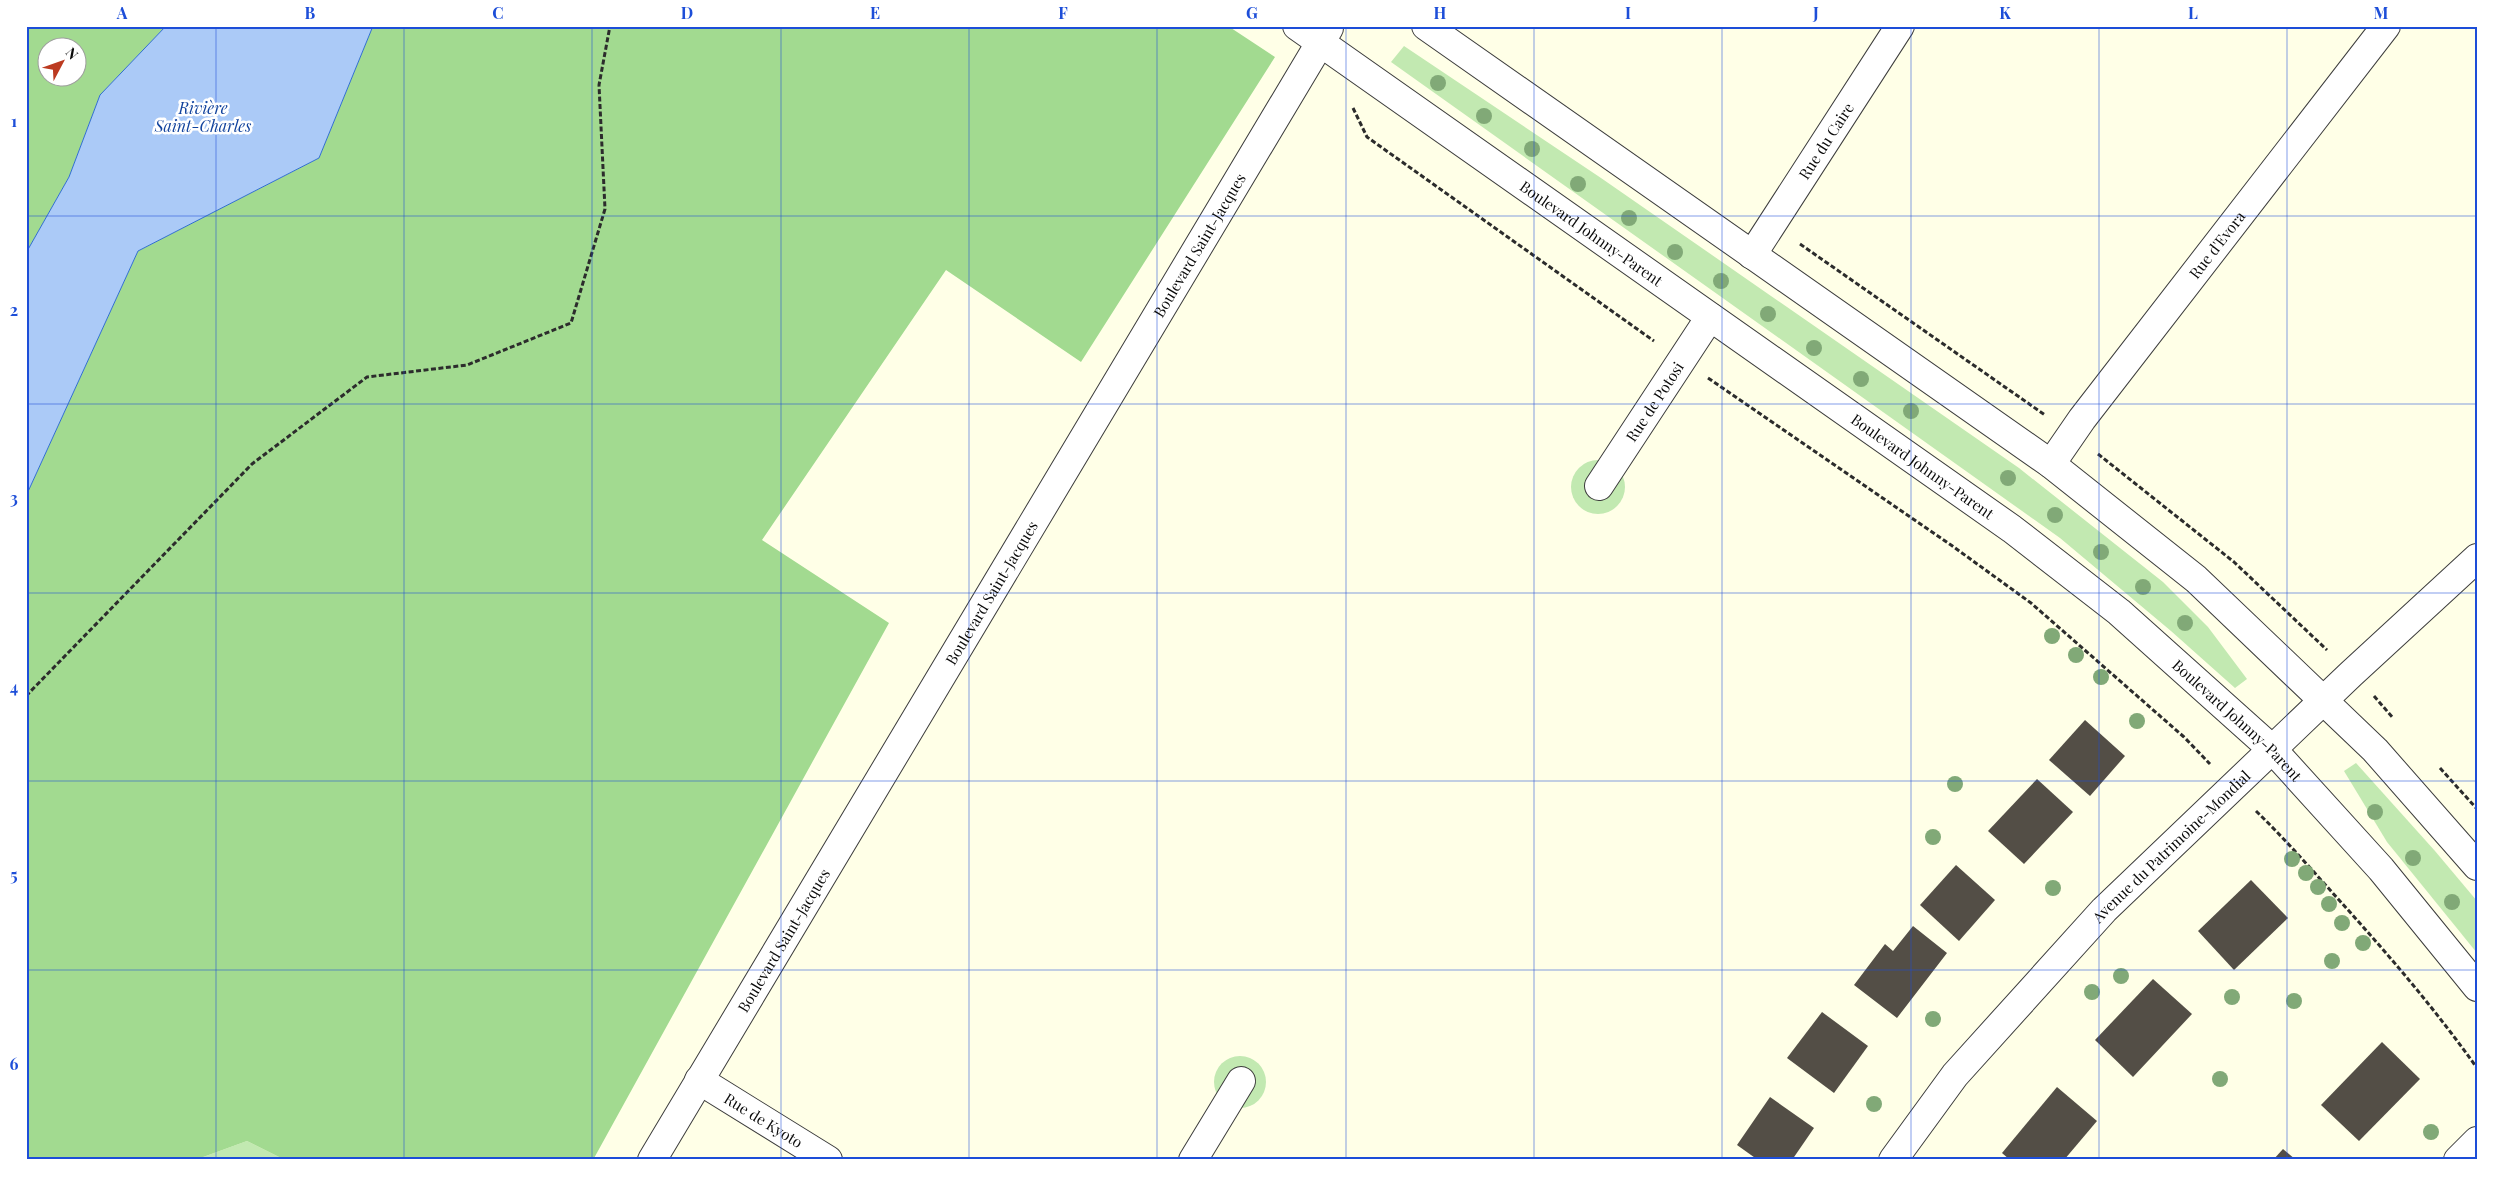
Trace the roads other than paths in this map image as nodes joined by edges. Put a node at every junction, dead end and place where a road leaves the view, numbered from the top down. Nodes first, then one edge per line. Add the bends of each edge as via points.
1 (1297, 26) edge
2 (1426, 26) edge
3 (1900, 26) edge
4 (2386, 26) edge
5 (1325, 34) edge
6 (1752, 254) junction
7 (1710, 317) junction
8 (2050, 464) junction
9 (1599, 486) dead end
10 (2477, 558) edge
11 (2323, 701) junction
12 (2274, 750) junction
13 (2477, 866) edge
14 (2477, 987) edge
15 (699, 1080) junction
16 (1242, 1081) dead end
17 (2477, 1141) edge
18 (652, 1160) edge
19 (828, 1160) edge
20 (1193, 1160) edge
21 (1893, 1160) edge
22 (2458, 1160) edge

1 - 5 street, Boulevard Johnny-Parent
2 - 6 street
3 - 6 street, Rue du Caire
4 - 8 street, Rue d'Evora
5 - 7 street, Boulevard Johnny-Parent
5 - 15 street, Boulevard Saint-Jacques
6 - 8 street
7 - 9 street, Rue de Potosi
7 - 12 street, Boulevard Johnny-Parent via 2012,529 2119,612
8 - 11 street via 2196,579
10 - 11 street, Avenue du Patrimoine-Mondial
11 - 12 street, Avenue du Patrimoine-Mondial
11 - 13 street via 2375,750
12 - 14 street, Boulevard Johnny-Parent via 2381,869
12 - 21 street, Avenue du Patrimoine-Mondial via 2098,917 1955,1075
15 - 18 street, Boulevard Saint-Jacques
15 - 19 street, Rue de Kyoto
16 - 20 street
17 - 22 street

